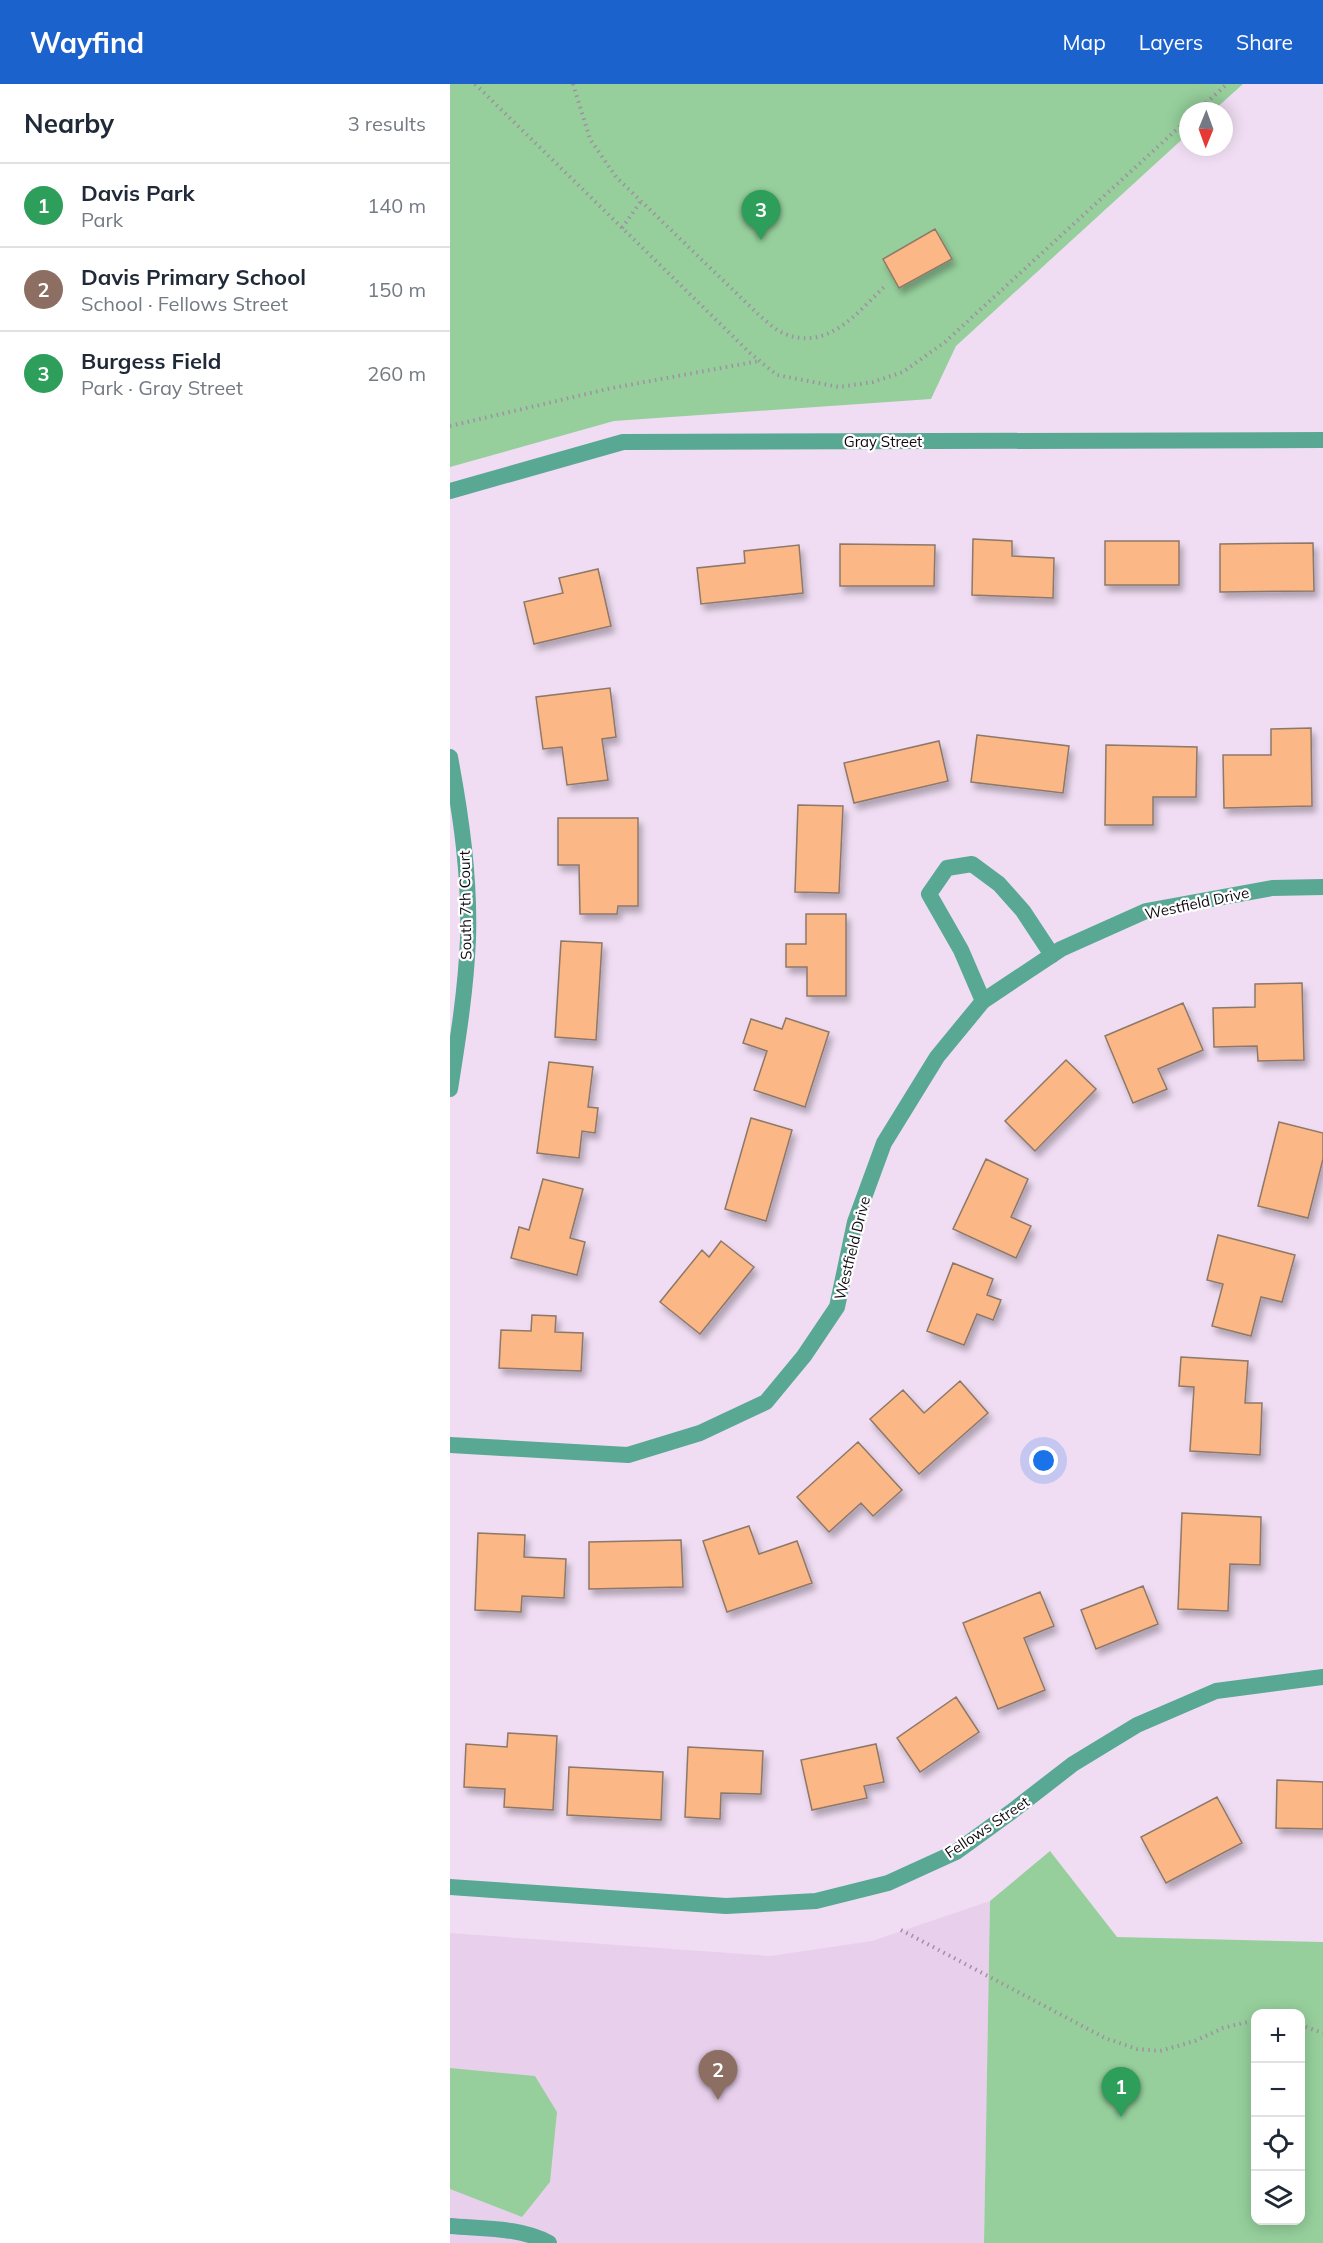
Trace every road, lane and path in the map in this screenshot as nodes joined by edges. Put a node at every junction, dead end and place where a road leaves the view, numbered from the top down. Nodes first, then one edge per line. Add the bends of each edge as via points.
1 (475, 84) edge
2 (483, 84) edge
3 (573, 84) edge
4 (1227, 84) edge
5 (479, 88) junction
6 (1207, 102) edge
7 (1179, 127) edge
8 (641, 201) junction
9 (622, 228) junction
10 (884, 287) dead end
11 (760, 361) junction
12 (450, 426) edge
13 (1323, 440) edge
14 (450, 491) edge
15 (450, 757) edge
16 (1323, 887) edge
17 (1052, 955) junction
18 (983, 1001) junction
19 (450, 1089) edge
20 (450, 1445) edge
21 (1323, 1677) edge
22 (450, 1887) edge
23 (902, 1930) dead end
24 (1251, 2021) edge
25 (1305, 2027) edge
26 (1323, 2033) edge
27 (450, 2226) edge
28 (549, 2243) edge

1 - 5 path
2 - 5 path
3 - 8 path via 590,139 616,177
4 - 6 path
5 - 9 path
7 - 11 path via 945,342 903,372 839,387 777,375
8 - 9 path
8 - 10 path via 758,314 783,333 801,338 821,336 843,327
9 - 11 path
11 - 12 path via 612,388
13 - 14 street, Gray Street via 623,442
15 - 19 street, South 7th Court via 464,835 468,938
16 - 17 street, Westfield Drive via 1272,888 1146,911
17 - 18 street, Westfield Drive
17 - 18 street via 1023,911 999,884 972,864 947,868 929,894 961,950
18 - 20 street, Westfield Drive via 937,1057 884,1143 855,1222 837,1307 766,1402 700,1433 628,1455
21 - 22 street, Fellows Street via 1216,1691 1137,1725 1073,1764 956,1852 888,1883 816,1901 726,1906
23 - 24 path via 1105,2038 1137,2049 1160,2051
25 - 26 path
27 - 28 street via 514,2232

